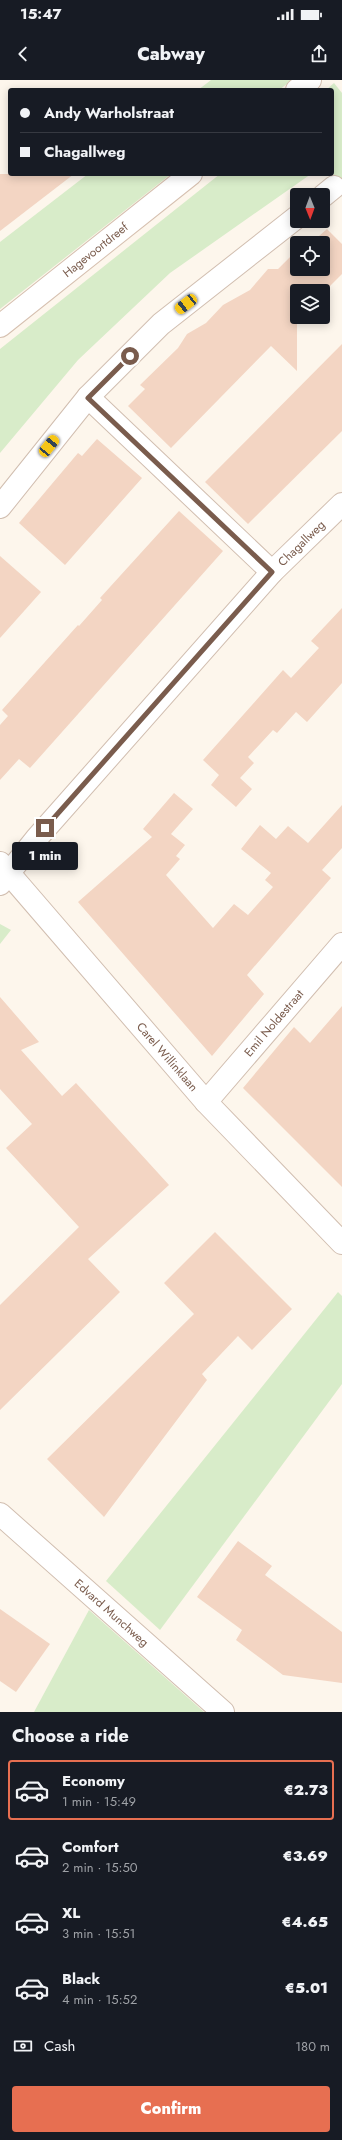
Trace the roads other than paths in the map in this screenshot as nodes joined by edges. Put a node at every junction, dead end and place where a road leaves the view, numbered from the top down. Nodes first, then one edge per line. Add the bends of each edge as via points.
1 (310, 80) edge
2 (300, 88) edge
3 (189, 176) edge
4 (290, 223) edge
5 (0, 326) edge
6 (88, 398) junction
7 (342, 504) edge
8 (0, 506) edge
9 (272, 572) junction
10 (3, 873) edge
11 (342, 944) edge
12 (206, 1102) junction
13 (342, 1243) edge
14 (0, 1514) edge
15 (223, 1712) edge

1 - 2 street
3 - 5 street, Hagevoortdreef
4 - 6 street via 161,324
6 - 8 street
6 - 9 street
7 - 9 street, Chagallweg
9 - 10 street, Chagallweg
10 - 12 street, Carel Willinklaan
11 - 12 street, Emil Noldestraat
12 - 13 street, Carel Willinklaan
14 - 15 street, Edvard Munchweg

